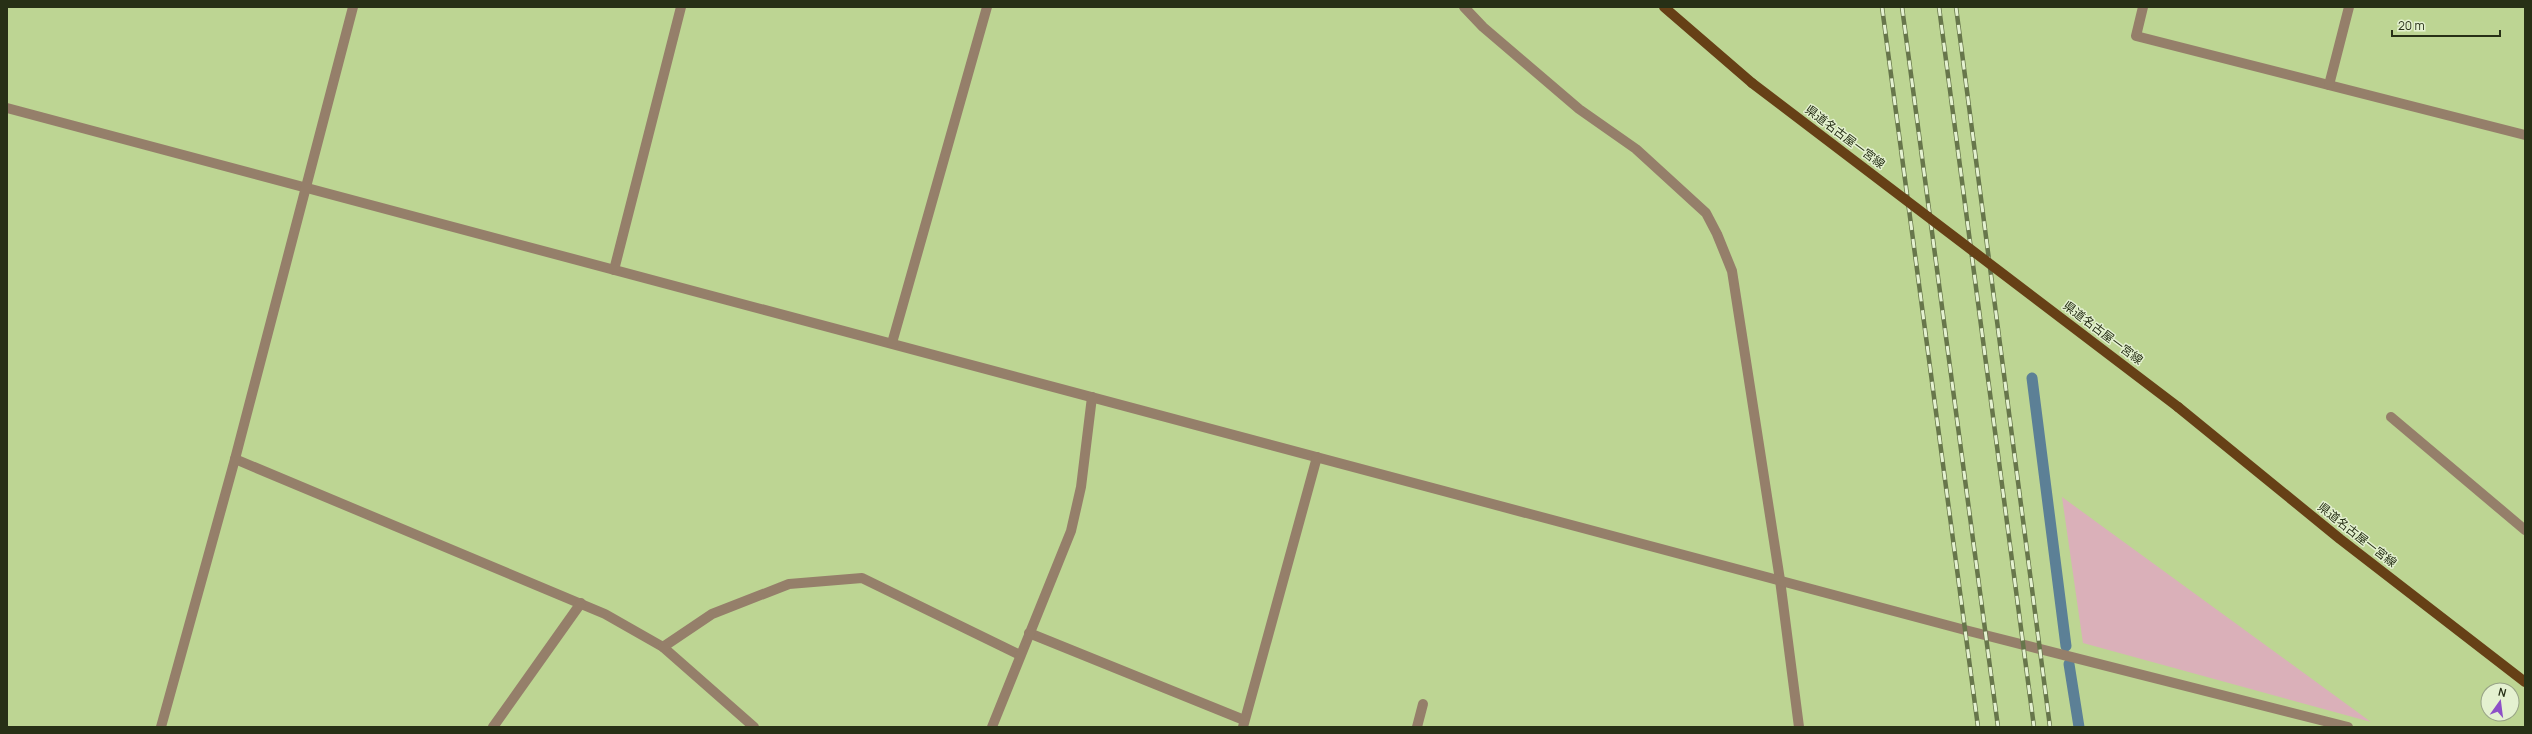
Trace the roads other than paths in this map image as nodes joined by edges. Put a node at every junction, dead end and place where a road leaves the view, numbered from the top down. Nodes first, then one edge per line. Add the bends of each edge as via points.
1 (353, 7) edge
2 (681, 7) edge
3 (987, 7) edge
4 (1464, 7) edge
5 (1664, 7) edge
6 (2143, 7) edge
7 (2349, 7) edge
8 (2329, 85) junction
9 (7, 108) edge
10 (2525, 135) edge
11 (306, 188) junction
12 (614, 270) junction
13 (892, 343) junction
14 (1092, 397) junction
15 (2391, 416) dead end
16 (1317, 456) junction
17 (235, 459) junction
18 (2525, 530) edge
19 (1780, 580) junction
20 (580, 603) junction
21 (1029, 633) junction
22 (663, 647) junction
23 (1020, 656) junction
24 (2525, 682) edge
25 (1423, 704) dead end
26 (1244, 724) edge
27 (161, 727) edge
28 (492, 727) edge
29 (754, 727) edge
30 (992, 727) edge
31 (1417, 727) edge
32 (1799, 727) edge
33 (2348, 727) edge

1 - 11 street
2 - 12 street
3 - 13 street
4 - 19 street via 1483,27 1579,109 1636,149 1706,213 1710,220 1732,271
5 - 24 main road, 県道名古屋一宮線, bridge via 1752,83 2178,407 2340,539
6 - 8 street via 2136,36
7 - 8 street
8 - 10 street
9 - 11 street
11 - 12 street
11 - 17 street
12 - 13 street
13 - 14 street
14 - 16 street
14 - 21 street via 1081,487 1071,531
15 - 18 street
16 - 19 street
16 - 26 street
17 - 20 street
17 - 27 street
19 - 32 street
19 - 33 street
20 - 22 street
20 - 28 street
21 - 23 street
21 - 26 street
22 - 23 street via 712,614 789,584 862,578
22 - 29 street
23 - 30 street
25 - 31 street

